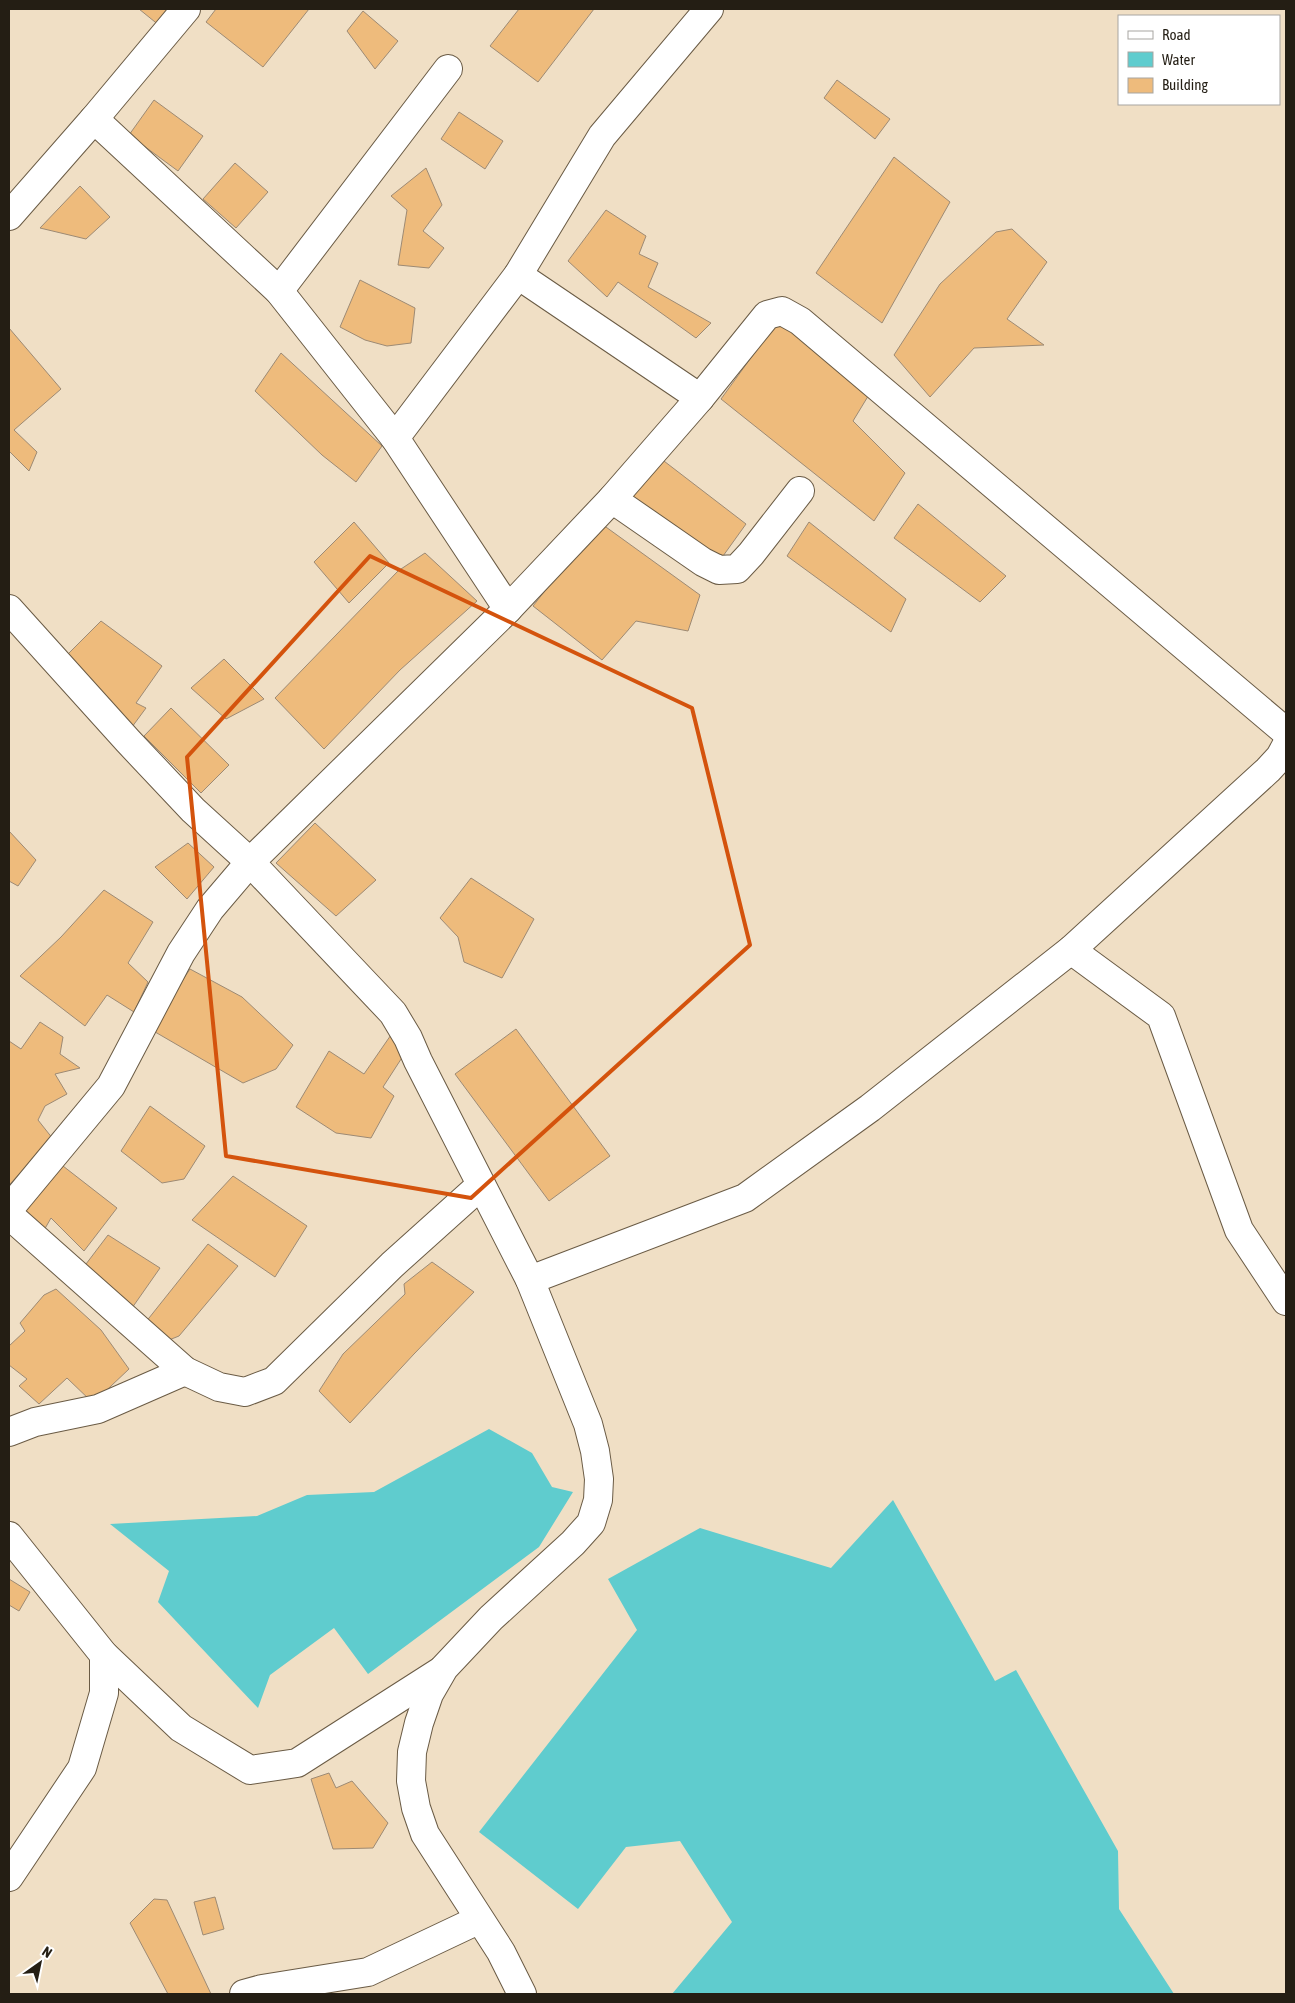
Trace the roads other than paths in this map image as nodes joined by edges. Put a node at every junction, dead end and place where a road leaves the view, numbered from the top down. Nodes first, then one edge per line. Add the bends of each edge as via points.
1 (186, 9) edge
2 (710, 9) edge
3 (448, 69) dead end
4 (94, 119) junction
5 (9, 216) edge
6 (518, 275) junction
7 (279, 291) junction
8 (700, 398) junction
9 (395, 438) junction
10 (800, 491) dead end
11 (612, 499) junction
12 (508, 609) junction
13 (9, 610) edge
14 (1286, 732) edge
15 (1286, 746) edge
16 (250, 862) junction
17 (1071, 950) junction
18 (481, 1185) junction
19 (9, 1209) edge
20 (9, 1214) edge
21 (530, 1280) junction
22 (1286, 1301) edge
23 (185, 1371) junction
24 (9, 1432) edge
25 (9, 1536) edge
26 (104, 1655) junction
27 (444, 1668) junction
28 (9, 1877) edge
29 (478, 1920) junction
30 (244, 1994) edge
31 (522, 1994) edge

1 - 4 street
2 - 6 street via 602,136
3 - 7 street
4 - 5 street
4 - 7 street
6 - 8 street
6 - 9 street
7 - 9 street
8 - 11 street
8 - 14 street via 767,315 782,312 800,321
9 - 12 street
10 - 11 street via 737,569 719,570
11 - 12 street
12 - 16 street
13 - 16 street via 187,803
15 - 17 street via 1268,770
16 - 18 street via 393,1013
16 - 19 street via 210,910 181,952 111,1086
17 - 21 street via 870,1108 744,1198
17 - 22 street via 1161,1016 1239,1230
18 - 21 street
18 - 23 street via 392,1265 274,1381 245,1392 219,1387
20 - 23 street
21 - 27 street via 588,1424 599,1479 598,1500 591,1523 573,1544 492,1618
23 - 24 street via 98,1409 35,1422
25 - 26 street
26 - 27 street via 181,1728 250,1770 297,1763
26 - 28 street via 104,1693 82,1768
27 - 29 street via 429,1694 419,1722 412,1752 411,1781 425,1834
29 - 30 street via 368,1972
29 - 31 street via 500,1952

